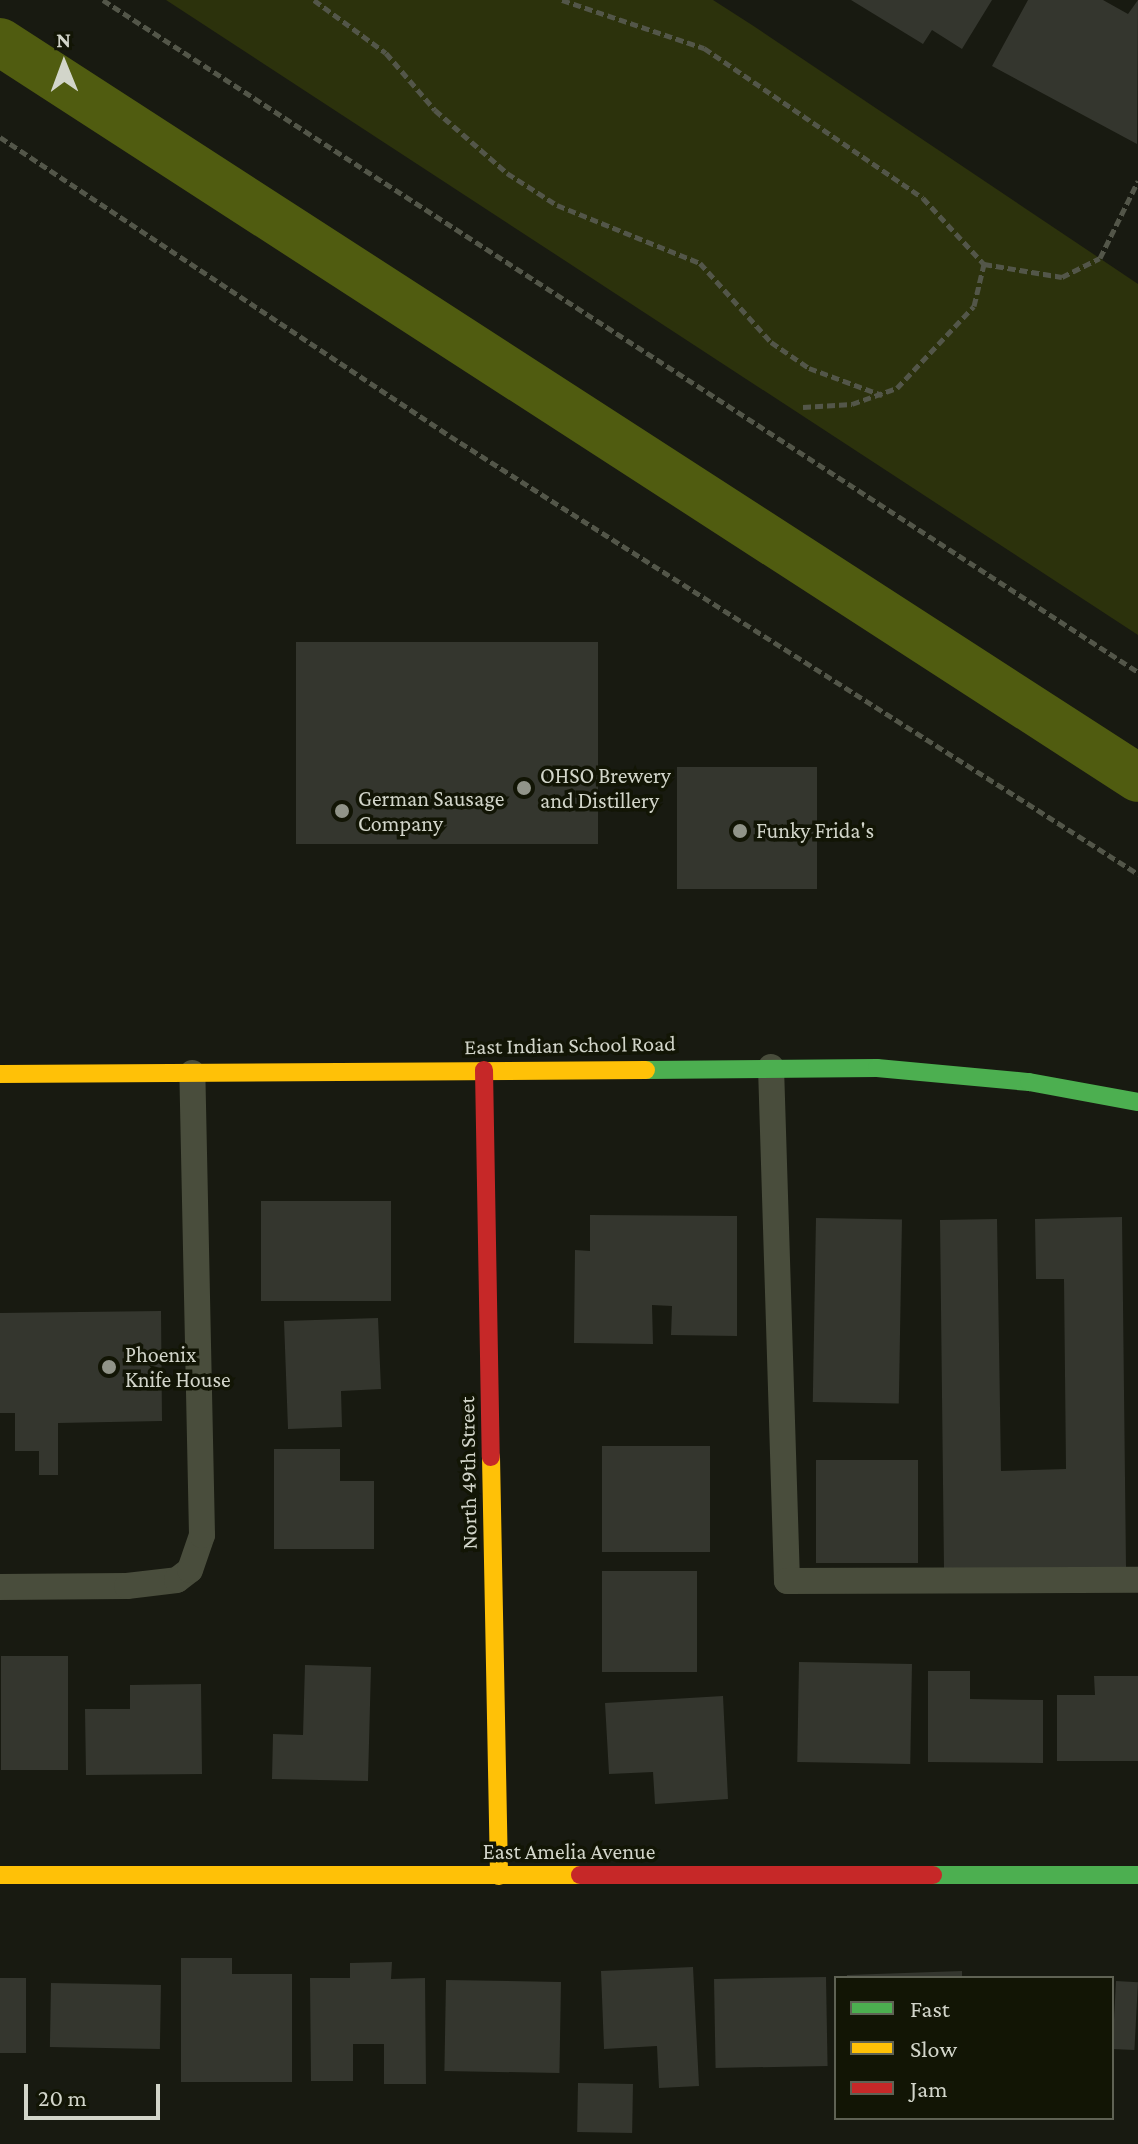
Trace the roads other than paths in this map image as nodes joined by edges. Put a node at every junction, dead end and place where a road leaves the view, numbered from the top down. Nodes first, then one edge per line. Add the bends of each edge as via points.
1 (771, 1067) junction
2 (484, 1070) junction
3 (192, 1073) junction
4 (0, 1074) edge
5 (1138, 1102) edge
6 (1138, 1580) edge
7 (0, 1587) edge
8 (0, 1875) edge
9 (1138, 1875) edge
10 (499, 1876) junction

1 - 2 street, East Indian School Road
1 - 5 street, East Indian School Road via 945,1073
1 - 6 lane via 787,1581
2 - 3 street, East Indian School Road
2 - 10 street, North 49th Street
3 - 4 street, East Indian School Road
3 - 7 lane via 202,1535 190,1570 177,1580 127,1586
8 - 10 street, East Amelia Avenue
9 - 10 street, East Amelia Avenue

